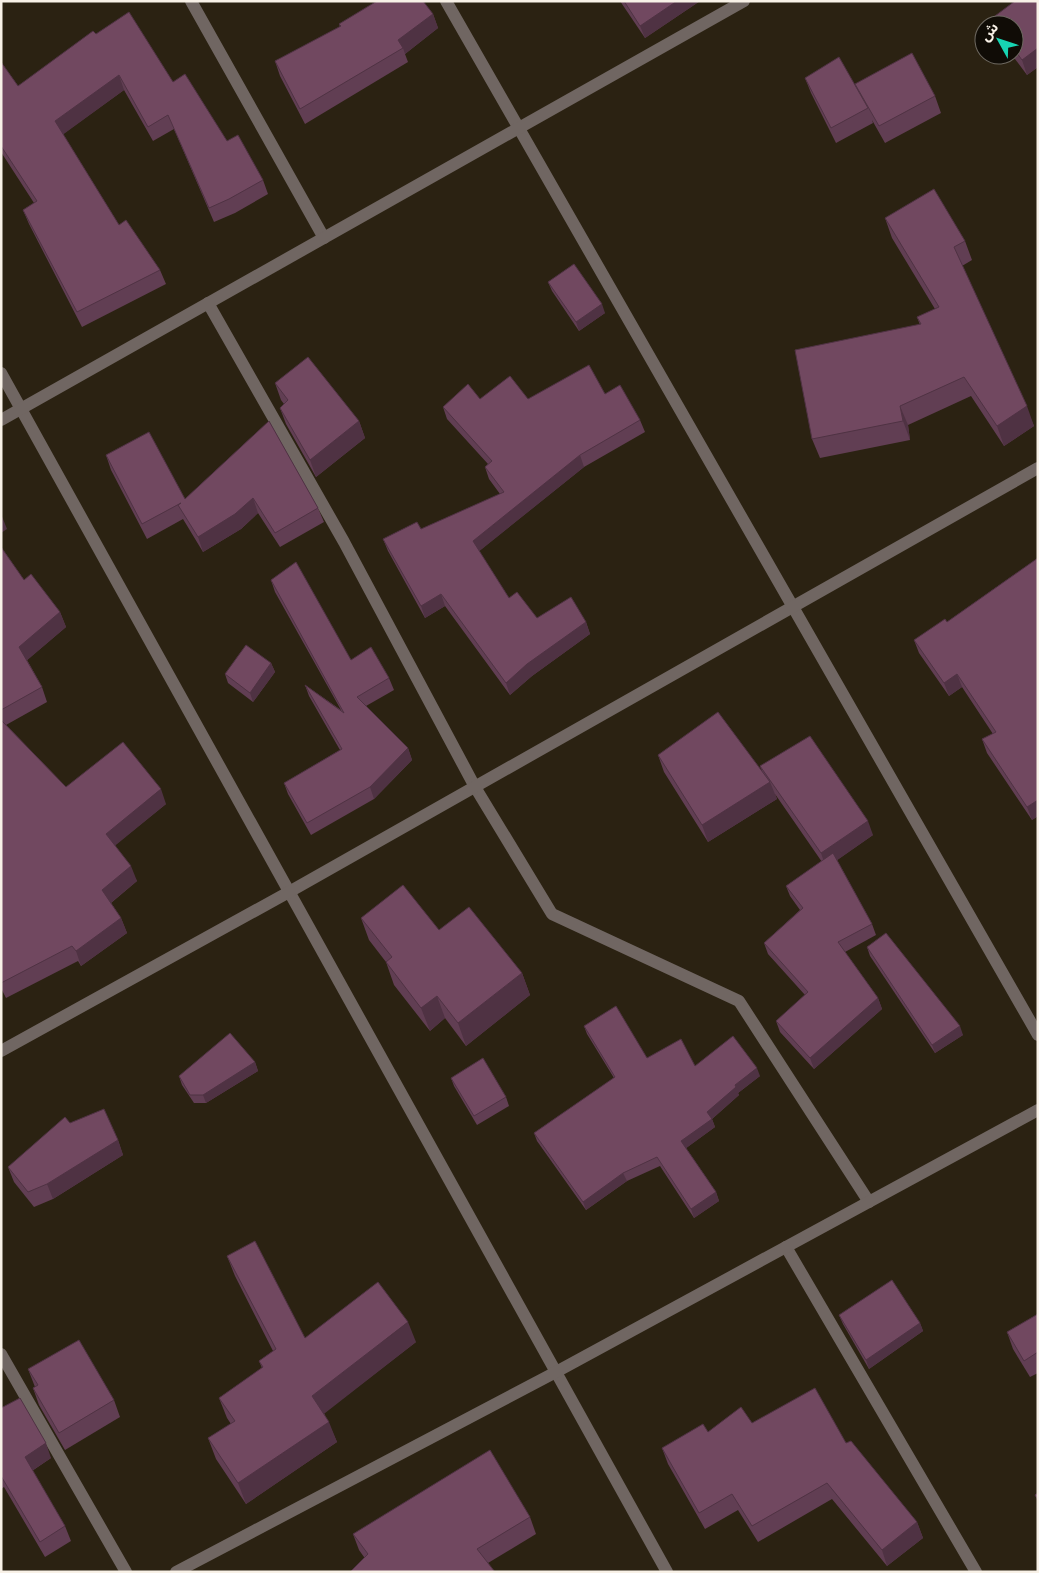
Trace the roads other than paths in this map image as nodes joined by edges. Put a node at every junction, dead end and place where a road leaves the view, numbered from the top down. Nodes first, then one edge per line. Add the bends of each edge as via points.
1 (191, 1) edge
2 (446, 1) edge
3 (744, 1) edge
4 (519, 128) junction
5 (324, 238) junction
6 (208, 303) junction
7 (1, 373) edge
8 (21, 408) junction
9 (1, 420) edge
10 (1038, 468) edge
11 (793, 607) junction
12 (475, 787) junction
13 (289, 892) junction
14 (1038, 1035) edge
15 (1, 1051) edge
16 (1038, 1110) edge
17 (869, 1202) junction
18 (786, 1247) junction
19 (1, 1354) edge
20 (556, 1372) junction
21 (126, 1572) edge
22 (176, 1572) edge
23 (667, 1572) edge
24 (976, 1572) edge

1 - 5 street
2 - 4 street
3 - 4 street
4 - 5 street
4 - 11 street
5 - 6 street
6 - 8 street
6 - 12 street via 344,542
7 - 8 street
8 - 9 street
8 - 13 street
10 - 11 street
11 - 12 street
11 - 14 street
12 - 13 street
12 - 17 street via 552,914 739,1001
13 - 15 street
13 - 20 street
16 - 17 street
17 - 18 street
18 - 20 street
18 - 24 street
19 - 21 street
20 - 22 street
20 - 23 street

